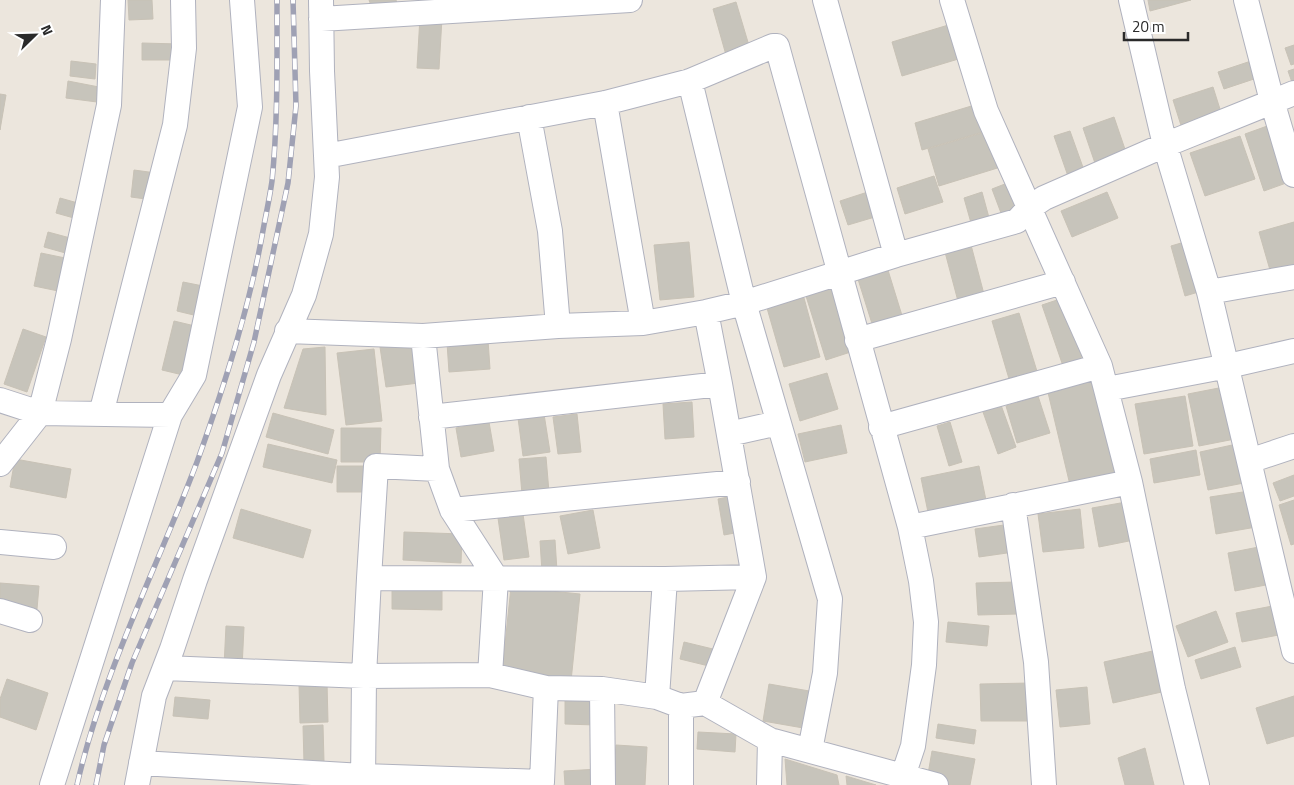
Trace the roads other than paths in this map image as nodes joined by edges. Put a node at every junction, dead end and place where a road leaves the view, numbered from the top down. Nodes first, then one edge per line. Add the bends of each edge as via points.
1 (113, 0) edge
2 (183, 0) edge
3 (242, 0) edge
4 (630, 0) edge
5 (826, 0) edge
6 (952, 0) edge
7 (1131, 0) edge
8 (1246, 0) edge
9 (570, 2) edge
10 (321, 9) edge
11 (690, 81) junction
12 (1283, 97) edge
13 (606, 103) junction
14 (530, 117) junction
15 (1165, 145) junction
16 (326, 156) junction
17 (1294, 175) edge
18 (1028, 209) junction
19 (896, 255) junction
20 (839, 273) junction
21 (1294, 277) edge
22 (1063, 282) junction
23 (1209, 292) junction
24 (744, 303) junction
25 (706, 312) junction
26 (643, 323) junction
27 (558, 326) junction
28 (287, 331) junction
29 (423, 336) junction
30 (857, 340) junction
31 (1294, 351) edge
32 (1100, 366) junction
33 (1228, 366) junction
34 (720, 384) junction
35 (1107, 389) junction
36 (0, 400) edge
37 (40, 413) junction
38 (101, 414) junction
39 (170, 415) junction
40 (431, 417) junction
41 (778, 423) junction
42 (881, 427) junction
43 (729, 434) junction
44 (1294, 446) edge
45 (5, 451) edge
46 (1249, 460) junction
47 (437, 469) junction
48 (738, 482) junction
49 (1130, 482) junction
50 (1013, 505) junction
51 (452, 510) junction
52 (910, 527) junction
53 (0, 542) edge
54 (54, 547) dead end
55 (754, 577) junction
56 (369, 578) junction
57 (496, 578) junction
58 (665, 579) junction
59 (0, 611) edge
60 (30, 620) dead end
61 (1294, 650) edge
62 (165, 668) junction
63 (490, 675) junction
64 (364, 676) junction
65 (546, 688) junction
66 (602, 689) junction
67 (657, 697) junction
68 (706, 703) junction
69 (681, 706) junction
70 (770, 740) junction
71 (810, 750) junction
72 (139, 774) edge
73 (903, 776) junction
74 (363, 781) edge
75 (52, 785) edge
76 (603, 785) edge
77 (680, 785) edge
78 (769, 785) edge
79 (936, 785) edge
80 (1044, 785) edge
81 (1197, 785) edge

1 - 37 street via 109,105
2 - 38 street via 184,48 175,125
3 - 39 street via 250,107 194,375
4 - 9 street
5 - 19 street
6 - 18 street via 986,111
7 - 15 street
8 - 12 street
9 - 10 street
10 - 16 street
11 - 13 street
11 - 20 street via 777,46
11 - 24 street
12 - 15 street
12 - 17 street
13 - 14 street
13 - 26 street
14 - 16 street
14 - 27 street via 550,231
15 - 18 street via 1044,198
15 - 23 street
16 - 28 street via 321,234 304,295
18 - 19 street via 1017,221
18 - 22 street
19 - 20 street
20 - 24 street
20 - 30 street
21 - 23 street
22 - 30 street
22 - 32 street
23 - 33 street
24 - 25 street
24 - 41 street
25 - 26 street
25 - 34 street
26 - 27 street
27 - 29 street
28 - 29 street
28 - 62 street
29 - 40 street
30 - 42 street
31 - 33 street
32 - 35 street
32 - 42 street
33 - 35 street
33 - 46 street
34 - 40 street
34 - 43 street
35 - 49 street
36 - 37 street
37 - 38 street
37 - 45 street
38 - 39 street
39 - 75 street
40 - 47 street
41 - 43 street
41 - 71 street via 830,599 825,673
42 - 52 street
43 - 48 street
44 - 46 street
46 - 61 street
47 - 51 street
47 - 56 street via 376,466
48 - 51 street
48 - 55 street
49 - 50 street
49 - 81 street via 1173,689
50 - 52 street
50 - 80 street via 1036,662
51 - 57 street
52 - 73 street via 926,622 924,666 913,746
53 - 54 street
55 - 58 street
55 - 68 street
56 - 57 street
56 - 64 street
57 - 58 street
57 - 63 street
58 - 67 street
59 - 60 street
62 - 64 street
62 - 72 street via 154,696
63 - 64 street
63 - 65 street
64 - 74 street
65 - 66 street
65 - 74 street via 542,782
66 - 67 street
66 - 76 street
67 - 69 street
68 - 69 street
68 - 70 street
69 - 77 street
70 - 71 street
70 - 78 street
71 - 73 street
72 - 74 street
73 - 79 street

